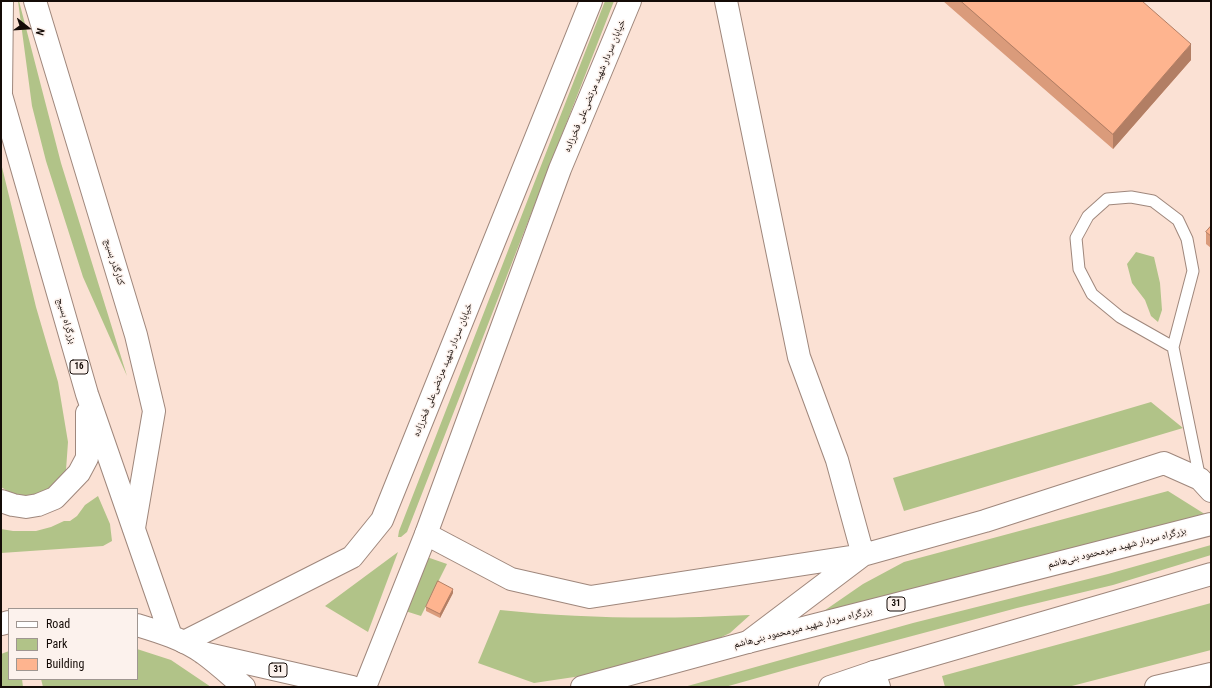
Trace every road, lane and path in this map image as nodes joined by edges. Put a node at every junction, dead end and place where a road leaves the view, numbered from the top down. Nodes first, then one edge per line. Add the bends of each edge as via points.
1 (2, 1) edge
2 (35, 1) edge
3 (591, 1) edge
4 (630, 1) edge
5 (726, 1) edge
6 (1, 94) edge
7 (1173, 347) junction
8 (87, 394) junction
9 (1206, 485) edge
10 (1, 501) edge
11 (1211, 524) edge
12 (134, 528) junction
13 (426, 534) junction
14 (863, 555) junction
15 (1211, 574) edge
16 (138, 625) edge
17 (178, 639) junction
18 (748, 642) junction
19 (203, 653) junction
20 (1211, 674) edge
21 (876, 679) edge
22 (244, 687) edge
23 (352, 687) edge
24 (365, 687) edge
25 (582, 687) edge
26 (830, 687) edge
27 (1156, 687) edge

1 - 6 main road, بزرگراه بسیج
2 - 12 main road, کنارگذر بسیج via 136,335 154,411
3 - 17 main road, خیابان سردار شهید مرتضی‌علی فخرزاده via 382,520 352,557
4 - 13 main road, خیابان سردار شهید مرتضی‌علی فخرزاده via 560,169
5 - 14 main road via 799,357 837,460
6 - 8 main road, بزرگراه بسیج / 16
7 - 7 lane via 1193,271 1187,239 1178,220 1153,201 1131,197 1107,199 1088,216 1076,238 1079,268 1092,294 1120,318
7 - 9 lane
8 - 10 main road via 87,458 79,473 55,498 38,505 26,507
8 - 12 main road, بزرگراه بسیج / 16
9 - 14 main road via 1164,463 985,521
11 - 18 main road, بزرگراه سردار شهید میرمحمود بنی‌هاشم / 31
12 - 17 main road, بزرگراه بسیج / 16
13 - 14 main road via 511,579 590,597
13 - 24 main road, خیابان سردار شهید مرتضی‌علی فخرزاده
14 - 18 main road
15 - 21 main road
16 - 17 main road
17 - 19 main road
18 - 25 main road, بزرگراه سردار شهید میرمحمود بنی‌هاشم / 31
19 - 22 main road
19 - 23 main road, 31
20 - 27 main road
21 - 26 main road

